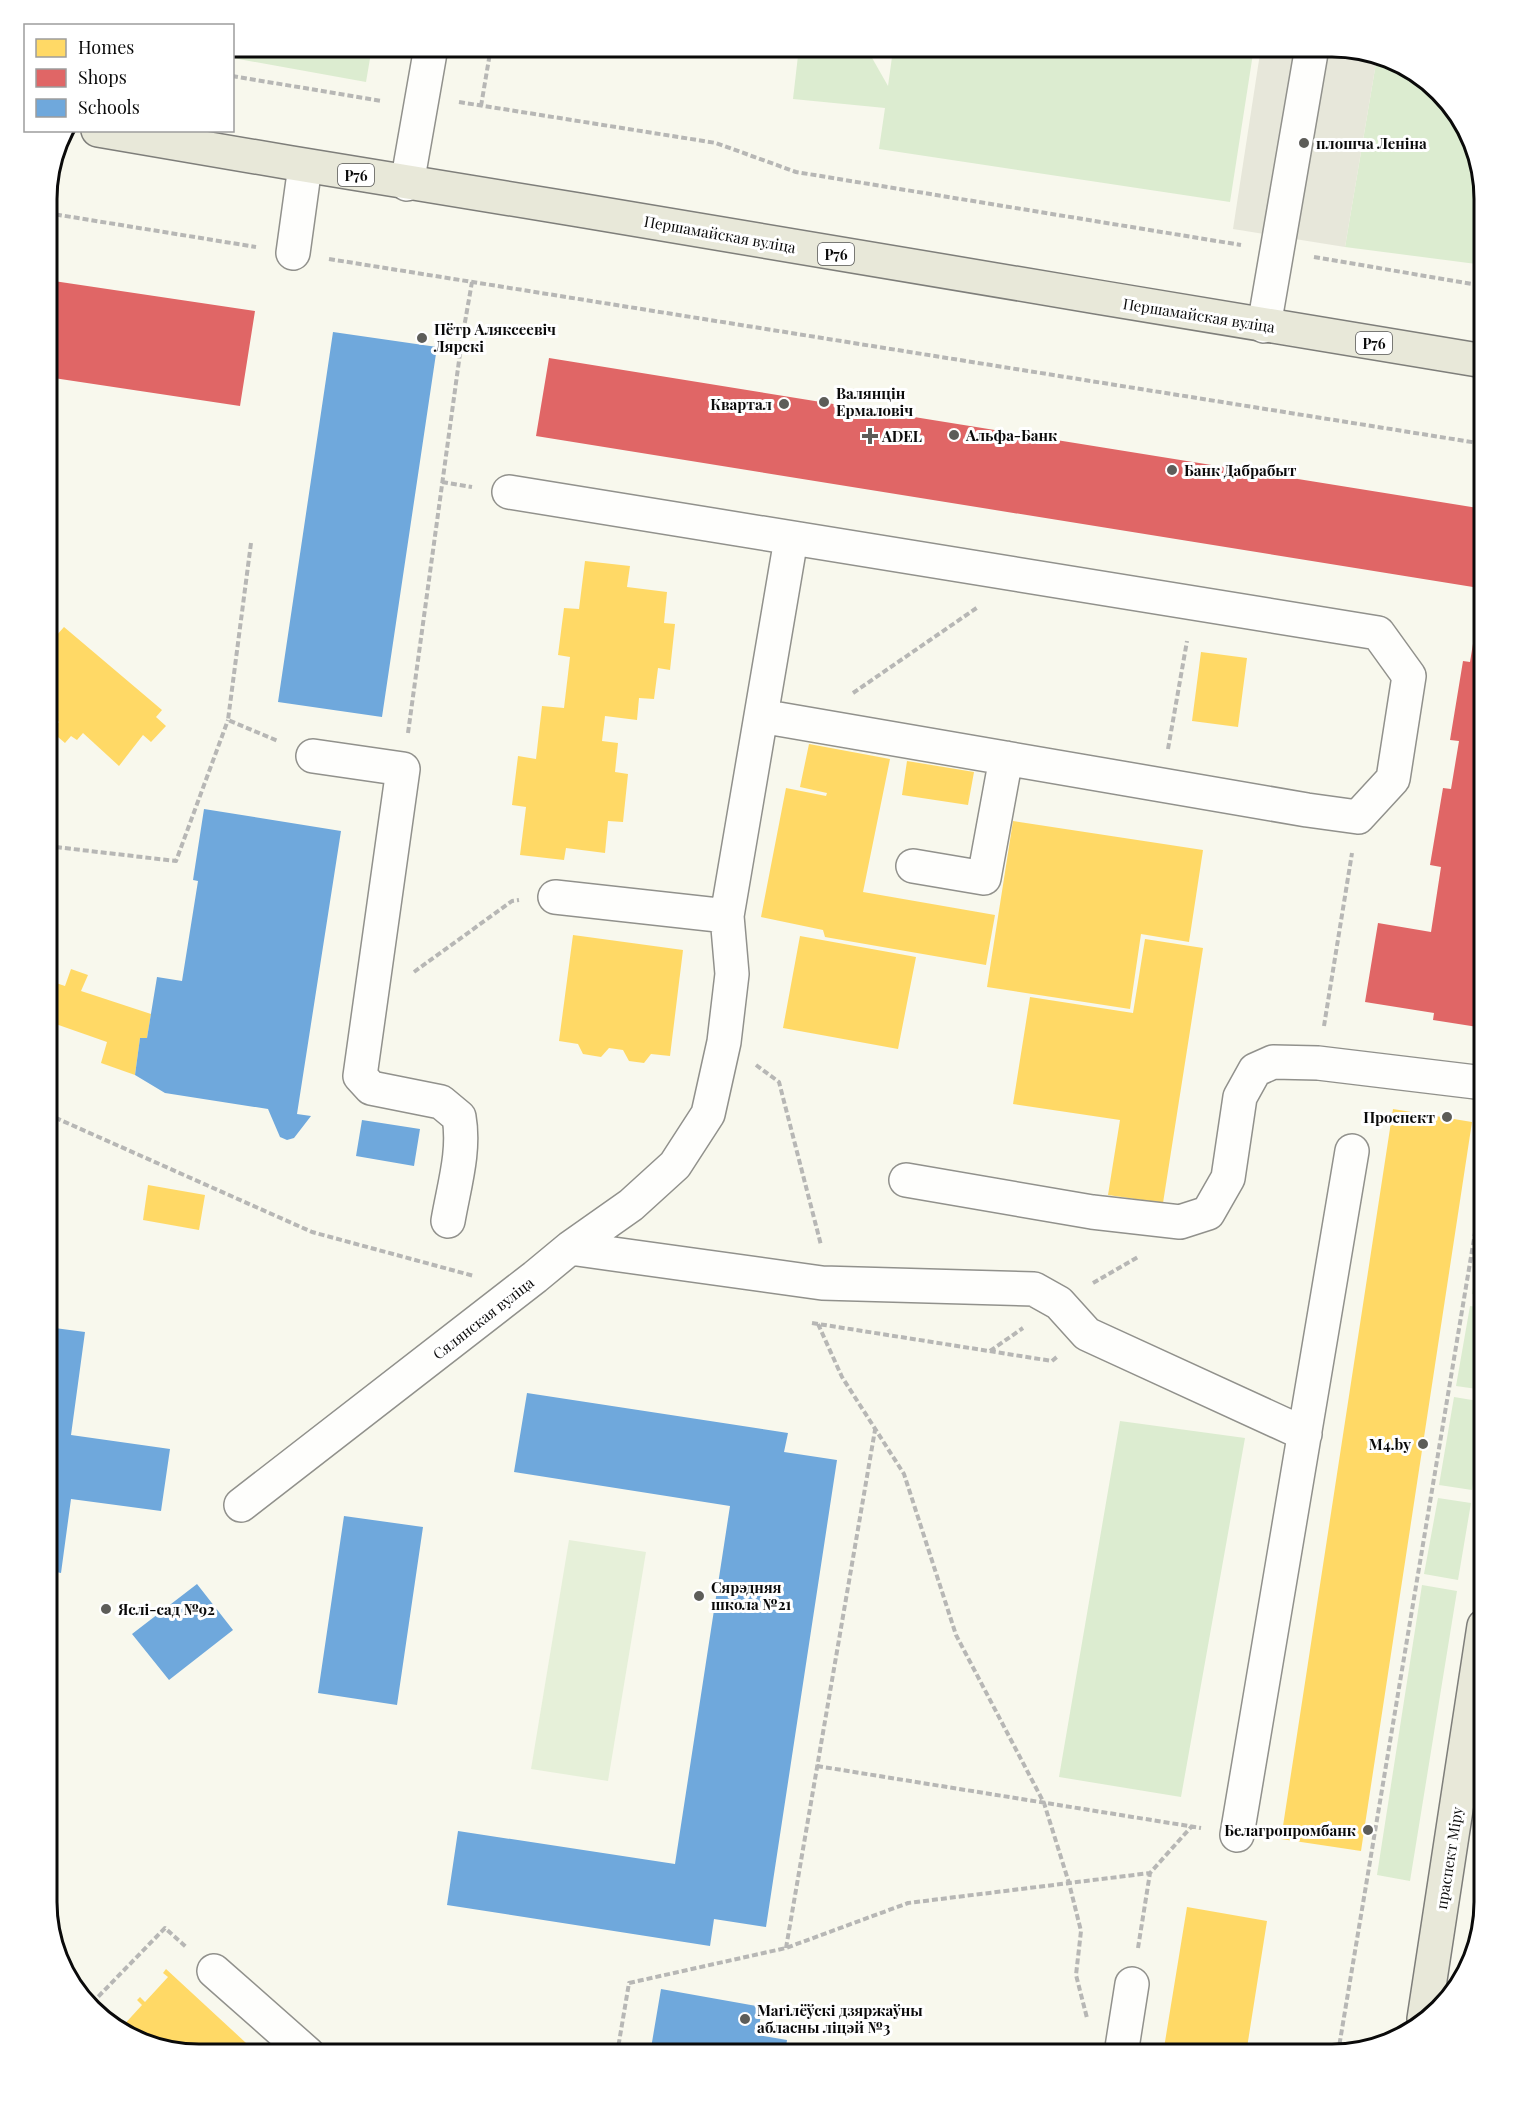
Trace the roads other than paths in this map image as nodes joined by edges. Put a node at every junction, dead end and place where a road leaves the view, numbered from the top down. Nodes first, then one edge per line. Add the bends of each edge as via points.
1 (429, 57) edge
2 (1310, 57) edge
3 (110, 132) edge
4 (305, 166) junction
5 (407, 184) junction
6 (293, 253) road end
7 (1264, 326) junction
8 (1474, 359) edge
9 (508, 492) dead end
10 (791, 539) junction
11 (761, 716) junction
12 (313, 756) road end
13 (1006, 758) junction
14 (913, 866) dead end
15 (555, 897) road end
16 (728, 916) junction
17 (1474, 1082) edge
18 (1352, 1151) dead end
19 (906, 1180) dead end
20 (448, 1221) dead end
21 (570, 1248) junction
22 (1305, 1434) junction
23 (241, 1505) dead end
24 (1474, 1697) edge
25 (1237, 1835) road end
26 (214, 1971) road end
27 (1132, 1984) road end
28 (1426, 2008) edge
29 (297, 2044) edge
30 (1123, 2044) edge

1 - 5 street
2 - 7 street
3 - 4 main road, Першамайская вуліца / Р76
4 - 5 main road, Першамайская вуліца / Р76
4 - 6 street
5 - 7 main road, Першамайская вуліца / Р76
7 - 8 main road, Першамайская вуліца / Р76
9 - 10 street
10 - 11 street
10 - 13 street via 1378,633 1409,676 1393,779 1358,817
11 - 13 street
11 - 16 street
12 - 20 street via 403,768 360,1076 371,1088 441,1102 459,1117 460,1154
13 - 14 street via 984,878
15 - 16 street
16 - 21 street, Сялянская вуліца via 732,974 724,1042 708,1114 675,1165 631,1204
17 - 19 street via 1318,1063 1273,1062 1255,1070 1240,1097 1228,1178 1208,1213 1180,1222 1092,1212
18 - 22 street
21 - 22 street via 822,1283 1034,1289 1059,1303 1087,1334
21 - 23 street, Сялянская вуліца
22 - 25 street
24 - 28 main road, праспект Міру
26 - 29 street
27 - 30 street

